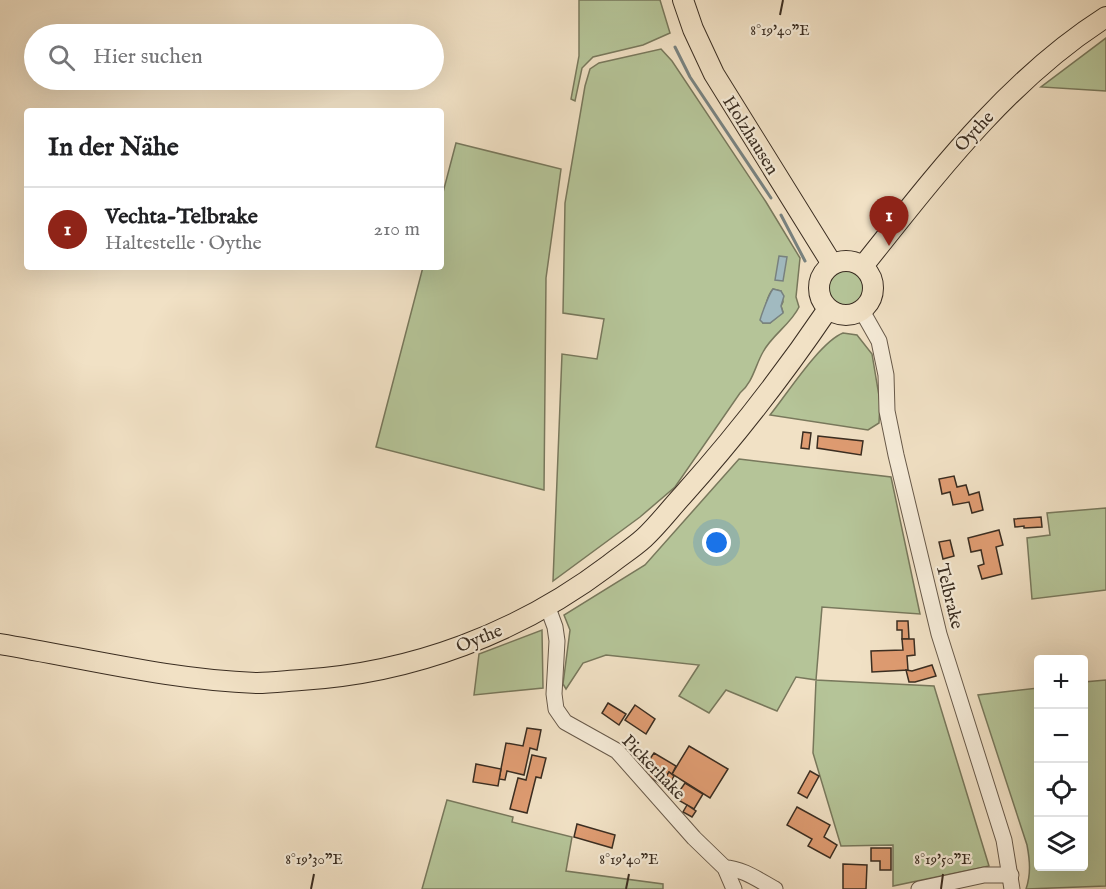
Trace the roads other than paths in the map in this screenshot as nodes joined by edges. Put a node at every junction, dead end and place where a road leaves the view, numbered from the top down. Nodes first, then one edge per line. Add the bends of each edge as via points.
1 (683, 0) edge
2 (1106, 17) edge
3 (832, 264) junction
4 (862, 266) junction
5 (828, 309) junction
6 (862, 311) junction
7 (548, 606) junction
8 (0, 644) edge
9 (725, 868) junction
10 (1012, 882) edge
11 (734, 889) edge
12 (775, 889) edge
13 (919, 889) edge

1 - 3 main road, Holzhausen via 714,74
2 - 4 main road, Oythe via 1038,69 991,113
3 - 4 main road via 848,261
3 - 5 main road via 818,286 822,303
4 - 6 main road via 873,289
5 - 6 main road via 845,316
5 - 7 main road, Oythe via 721,453 643,539
6 - 10 street, Telbrake via 879,341 896,455 939,634 1004,840
7 - 8 main road, Oythe via 485,636 406,665 294,681 259,683 187,677
7 - 9 street, Pickerhake via 557,641 556,708 565,722 617,751
9 - 11 street, Pickerhake
9 - 12 street
10 - 13 street via 984,875

